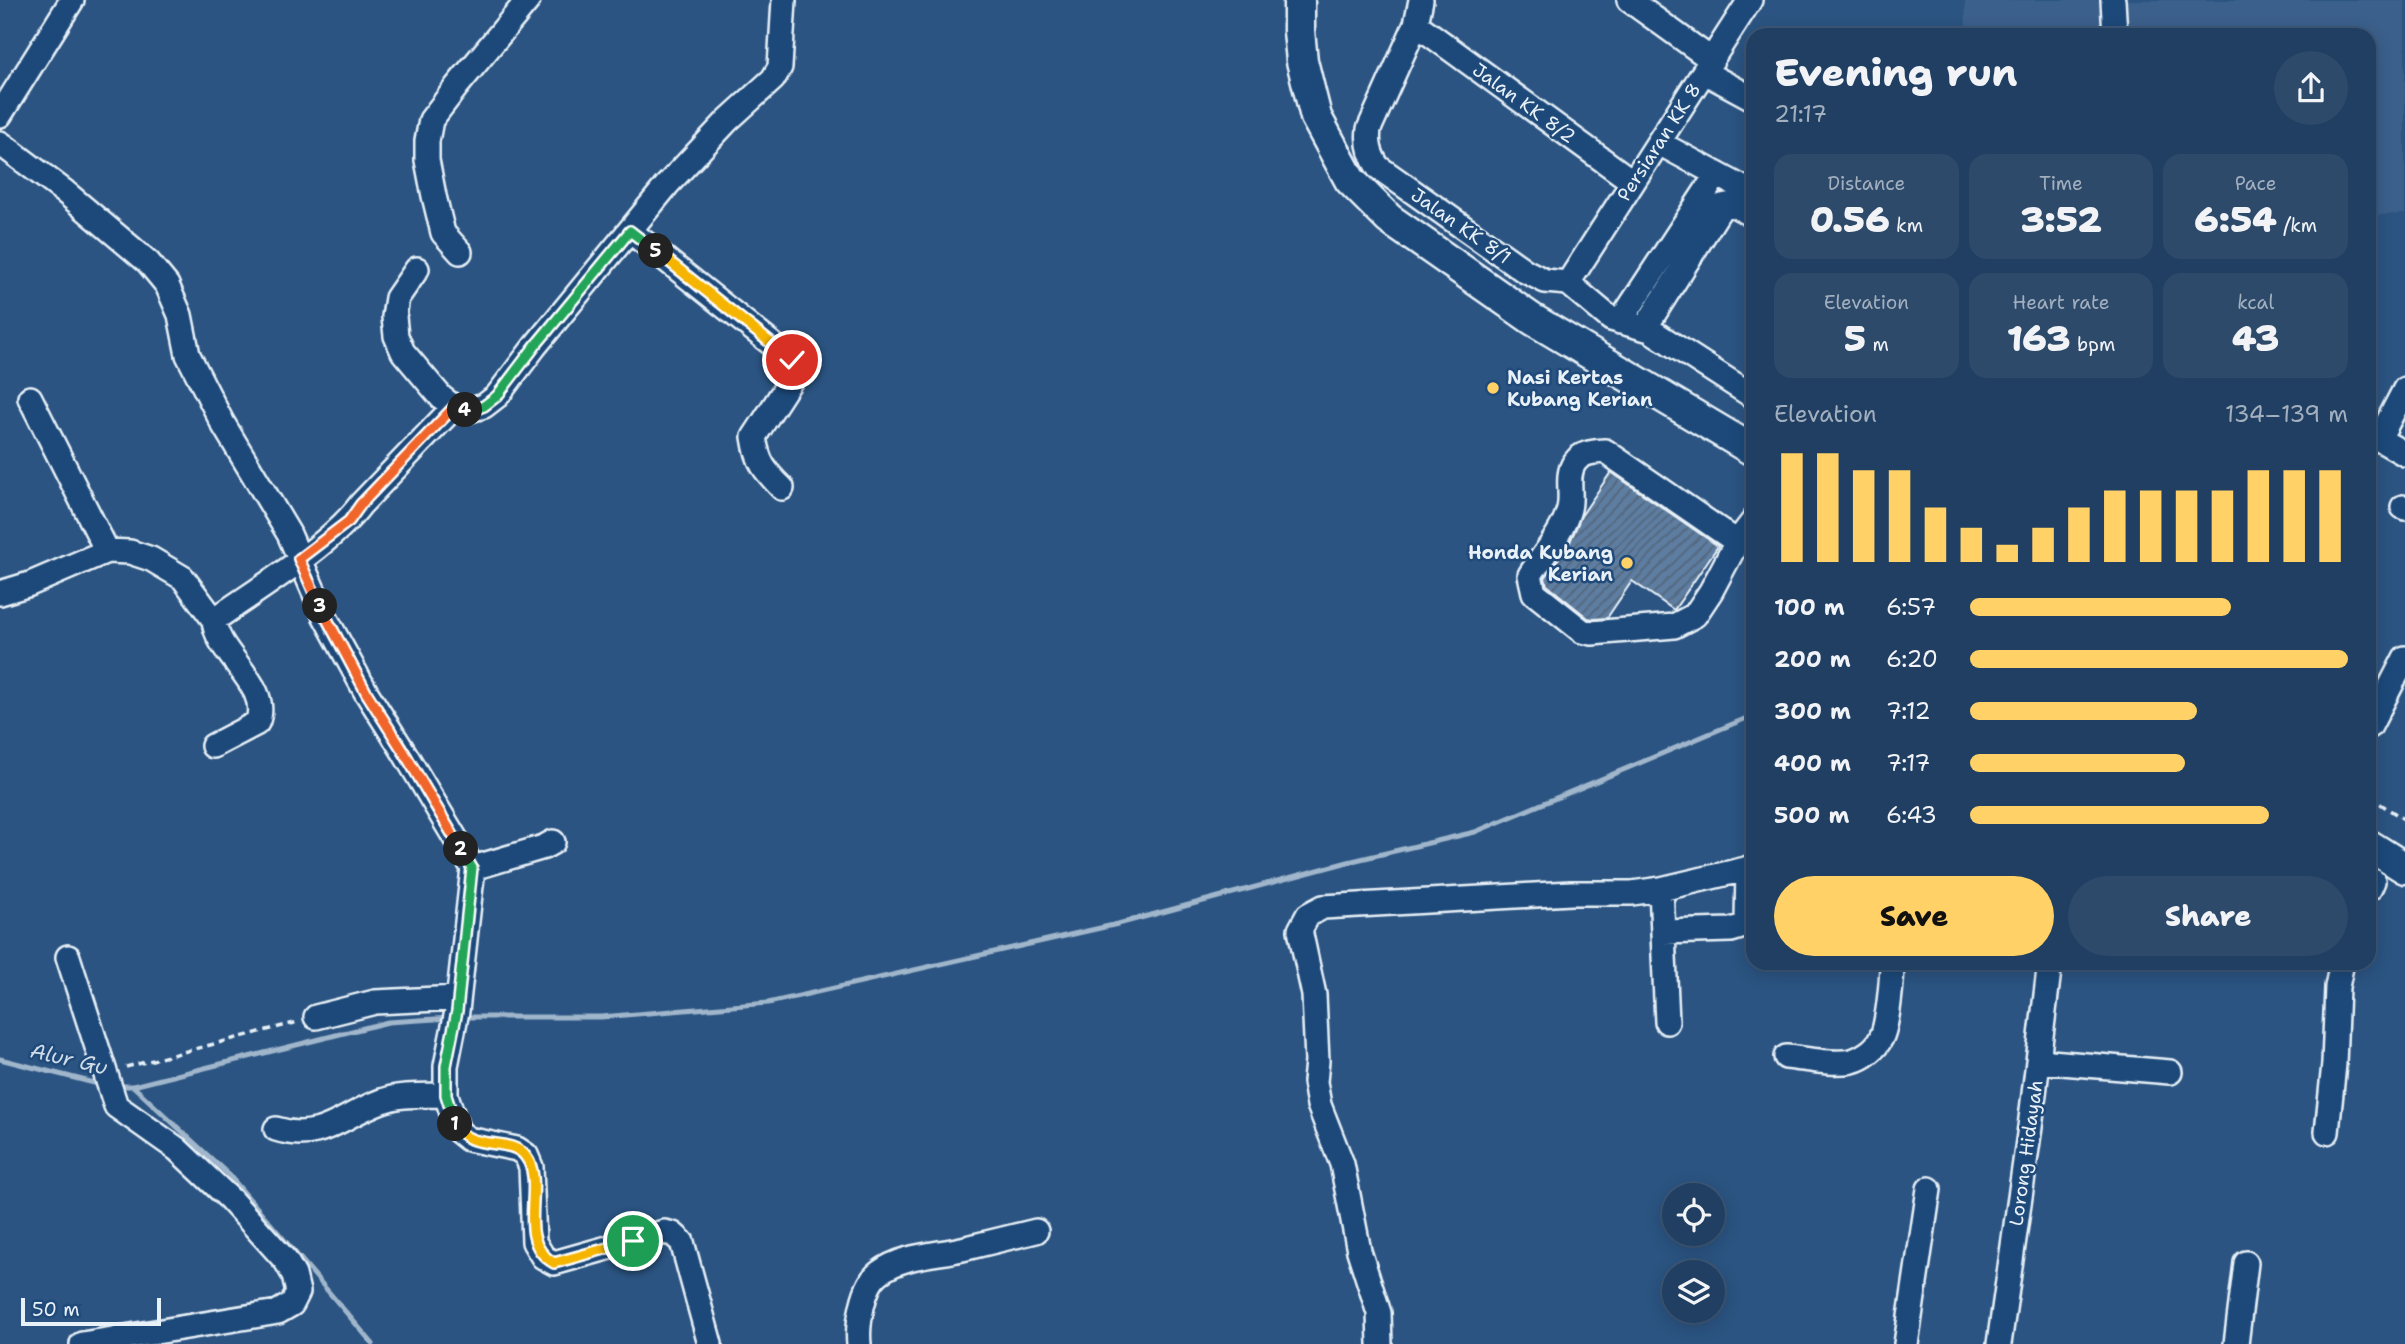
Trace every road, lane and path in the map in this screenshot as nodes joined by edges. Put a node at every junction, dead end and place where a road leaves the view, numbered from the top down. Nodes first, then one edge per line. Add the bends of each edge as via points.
1 (72, 0) edge
2 (528, 0) edge
3 (784, 0) edge
4 (1299, 0) edge
5 (1421, 0) edge
6 (1629, 0) edge
7 (1750, 0) edge
8 (2113, 0) edge
9 (1416, 24) junction
10 (2115, 28) edge
11 (1708, 66) junction
12 (1746, 93) edge
13 (0, 115) edge
14 (0, 143) edge
15 (1658, 143) junction
16 (1717, 174) junction
17 (1633, 182) junction
18 (1746, 190) edge
19 (1746, 212) edge
20 (630, 231) junction
21 (460, 252) dead end
22 (417, 270) dead end
23 (1568, 283) junction
24 (1620, 322) junction
25 (1645, 328) junction
26 (2405, 388) edge
27 (1746, 392) edge
28 (30, 398) dead end
29 (454, 407) junction
30 (2376, 434) edge
31 (2376, 438) edge
32 (1746, 447) edge
33 (2405, 454) edge
34 (782, 488) dead end
35 (1746, 530) edge
36 (1737, 542) junction
37 (107, 551) junction
38 (299, 559) junction
39 (0, 593) edge
40 (214, 620) junction
41 (2405, 659) edge
42 (2376, 715) edge
43 (213, 746) dead end
44 (2376, 801) edge
45 (2405, 820) edge
46 (553, 842) dead end
47 (2376, 850) edge
48 (472, 868) junction
49 (1746, 868) edge
50 (2405, 868) edge
51 (1661, 889) junction
52 (1746, 923) edge
53 (1663, 932) junction
54 (68, 957) dead end
55 (1891, 970) edge
56 (2049, 970) edge
57 (2340, 970) edge
58 (458, 1004) junction
59 (316, 1017) joint
60 (1667, 1022) dead end
61 (1786, 1057) dead end
62 (2038, 1061) junction
63 (2170, 1072) dead end
64 (109, 1087) junction
65 (446, 1095) junction
66 (276, 1129) dead end
67 (2327, 1132) dead end
68 (1930, 1189) dead end
69 (1036, 1231) dead end
70 (2246, 1263) dead end
71 (191, 1335) edge
72 (82, 1344) edge
73 (710, 1344) edge
74 (859, 1344) edge
75 (1380, 1344) edge
76 (1906, 1344) edge
77 (1998, 1344) edge
78 (2236, 1344) edge

1 - 13 street
2 - 21 street via 432,120 427,141 434,196 443,233
3 - 20 street via 780,67 774,79 727,120
4 - 32 main road via 1303,61 1316,117 1350,180 1389,219 1532,319
5 - 9 street
6 - 11 street
7 - 11 street, Persiaran KK 8
8 - 10 street
9 - 17 street, Jalan KK 8/2
9 - 23 street, Jalan KK 8/1 via 1369,129 1368,147 1378,167 1525,271 1545,281
11 - 12 street
11 - 15 street, Persiaran KK 8
14 - 38 street via 148,262 167,285 180,315 188,355
15 - 16 street
15 - 17 street, Persiaran KK 8
16 - 18 street
16 - 24 street
17 - 23 street, Persiaran KK 8
19 - 25 street via 1732,204 1722,206
20 - 29 street via 497,396 470,411
20 - 34 street via 792,360 791,380 754,437 761,467
22 - 29 street via 397,298 396,336 403,352
23 - 24 street
24 - 25 street
25 - 27 street
26 - 30 street
28 - 37 street
29 - 38 street via 349,521
31 - 33 street
35 - 36 street
36 - 36 street via 1605,451 1592,452 1574,463 1569,511 1530,575 1530,583 1534,593 1582,631 1674,626 1695,615
37 - 39 street
37 - 40 street via 151,558 183,578
38 - 40 street
38 - 48 street via 366,692
40 - 43 street via 214,633 244,672 260,716 257,723
41 - 42 street
44 - 45 path
46 - 48 street
47 - 50 main road
48 - 58 street
49 - 51 street
51 - 53 street
51 - 75 street via 1323,907 1308,915 1300,930 1314,995 1315,1082 1342,1164 1359,1251 1379,1313
52 - 53 street via 1731,930
53 - 60 street
54 - 64 street
55 - 61 street via 1883,1036 1876,1047 1852,1061
56 - 62 street, Lorong Hidayah
57 - 67 street
58 - 59 street via 375,1002
58 - 65 street via 446,1066
59 - 64 path
62 - 63 street
62 - 77 street, Lorong Hidayah
64 - 71 street via 221,1191 294,1275 298,1292 292,1304 278,1312
65 - 66 street via 393,1097 307,1133 294,1135
65 - 73 street via 458,1131 468,1139 526,1155 531,1167 534,1242 554,1263 664,1232 682,1242
68 - 76 street
69 - 74 street via 928,1254 877,1273 860,1314
70 - 78 street
71 - 72 street

